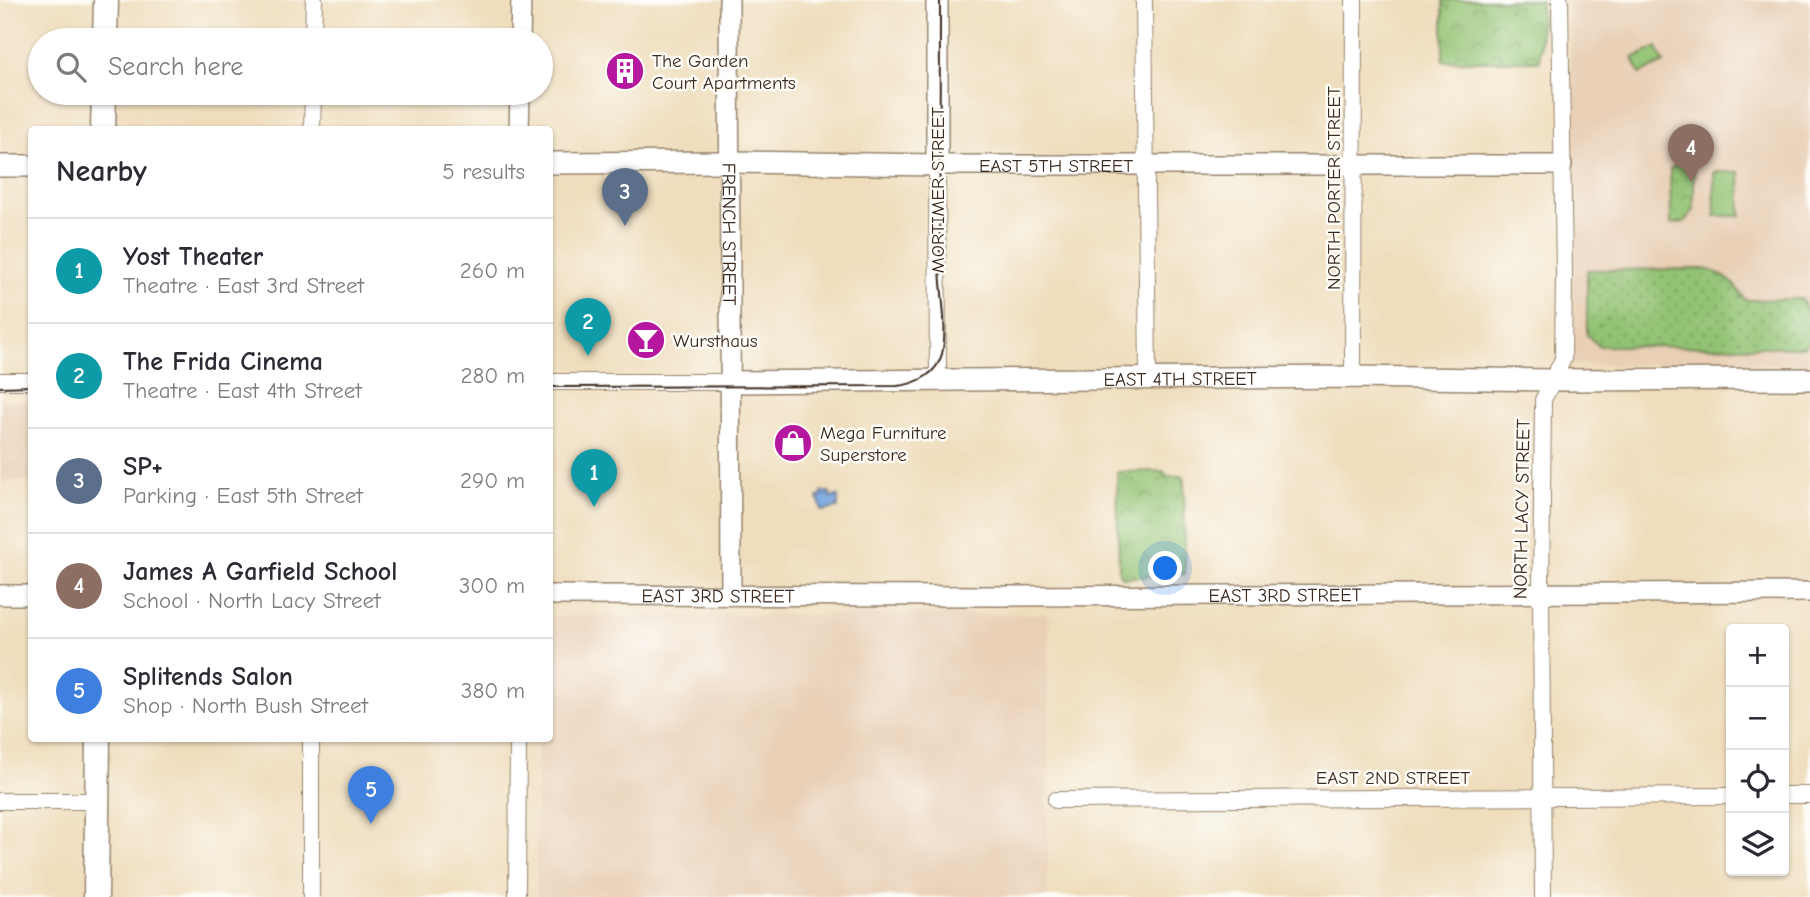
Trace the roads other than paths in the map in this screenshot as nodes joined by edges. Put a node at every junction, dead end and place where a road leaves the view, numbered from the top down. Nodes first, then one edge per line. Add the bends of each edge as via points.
1 (106, 0) edge
2 (314, 0) edge
3 (521, 0) edge
4 (729, 0) edge
5 (937, 0) edge
6 (1144, 0) edge
7 (1354, 0) edge
8 (1560, 0) edge
9 (105, 28) edge
10 (313, 28) edge
11 (520, 28) edge
12 (104, 105) edge
13 (313, 105) edge
14 (520, 105) edge
15 (103, 126) edge
16 (312, 126) edge
17 (519, 126) edge
18 (730, 162) junction
19 (553, 163) edge
20 (937, 165) junction
21 (1145, 165) junction
22 (1562, 165) junction
23 (0, 166) edge
24 (28, 166) edge
25 (1353, 166) junction
26 (1353, 377) junction
27 (1149, 378) junction
28 (1810, 379) edge
29 (938, 380) junction
30 (1552, 380) junction
31 (0, 381) edge
32 (28, 382) edge
33 (553, 382) edge
34 (730, 382) junction
35 (1810, 592) edge
36 (1541, 594) junction
37 (0, 595) edge
38 (28, 595) edge
39 (553, 595) edge
40 (731, 595) junction
41 (98, 742) edge
42 (311, 742) edge
43 (518, 742) edge
44 (1789, 795) edge
45 (1810, 795) edge
46 (1726, 796) edge
47 (1542, 797) junction
48 (1056, 800) dead end
49 (0, 801) edge
50 (97, 801) junction
51 (96, 897) edge
52 (311, 897) edge
53 (517, 897) edge
54 (1542, 897) edge

1 - 9 main road
2 - 10 street
3 - 11 street
4 - 18 street, FRENCH STREET
5 - 20 main road, MORTIMER STREET
6 - 21 street
7 - 25 street, NORTH PORTER STREET
8 - 22 street, NORTH LACY STREET
12 - 15 main road
13 - 16 street
14 - 17 street
18 - 19 main road, EAST 5TH STREET
18 - 20 main road, EAST 5TH STREET
18 - 34 street, FRENCH STREET
20 - 21 street, EAST 5TH STREET
20 - 29 street, MORTIMER STREET
21 - 25 street, EAST 5TH STREET
21 - 27 street
22 - 25 street, EAST 5TH STREET
22 - 30 street, NORTH LACY STREET via 1563,359
23 - 24 main road
25 - 26 street, NORTH PORTER STREET
26 - 27 main road, EAST 4TH STREET
26 - 30 main road, EAST 4TH STREET
27 - 29 main road, EAST 4TH STREET
28 - 30 main road, EAST 4TH STREET
29 - 34 main road, EAST 4TH STREET
30 - 36 street, NORTH LACY STREET via 1544,400
31 - 32 street
33 - 34 street, EAST 4TH STREET
34 - 40 street, FRENCH STREET
35 - 36 street, EAST 3RD STREET
36 - 40 street, EAST 3RD STREET
36 - 47 street, NORTH LACY STREET
37 - 38 street
39 - 40 street, EAST 3RD STREET
41 - 50 main road
42 - 52 street
43 - 53 street
44 - 45 street
46 - 47 street, EAST 2ND STREET
47 - 48 street, EAST 2ND STREET
47 - 54 street, NORTH LACY STREET
49 - 50 street
50 - 51 main road

